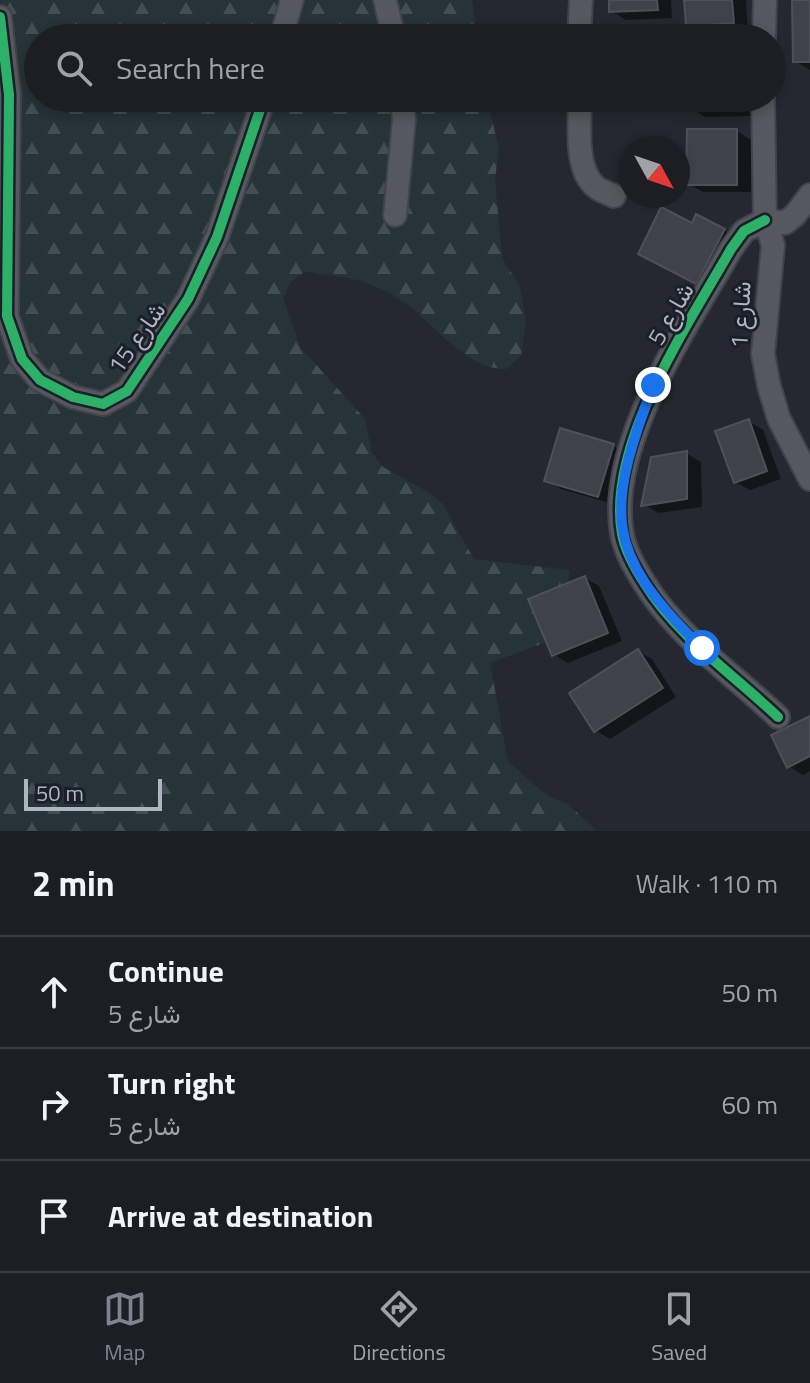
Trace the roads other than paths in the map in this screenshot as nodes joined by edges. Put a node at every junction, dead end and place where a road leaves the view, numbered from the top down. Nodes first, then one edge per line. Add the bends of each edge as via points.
1 (292, 0) edge
2 (385, 0) edge
3 (581, 0) edge
4 (765, 0) edge
5 (0, 17) edge
6 (285, 24) edge
7 (391, 24) edge
8 (580, 24) edge
9 (764, 24) edge
10 (259, 112) edge
11 (403, 112) edge
12 (580, 112) edge
13 (763, 112) edge
14 (810, 195) edge
15 (614, 196) dead end
16 (395, 215) dead end
17 (765, 220) junction
18 (810, 479) edge
19 (778, 717) dead end

1 - 6 street
2 - 7 street
3 - 8 street
4 - 9 street
5 - 10 street, شارع 15 via 9,95 7,316 22,359 40,380 73,397 103,404 127,391 157,349 217,237
11 - 16 street
12 - 15 street via 580,157 596,187
13 - 17 street, شارع 1
14 - 17 street via 785,223
17 - 18 street, شارع 1 via 773,245 763,354 779,419
17 - 19 street, شارع 5 via 744,231 731,249 653,385 632,441 620,497 625,546 645,585 668,615

